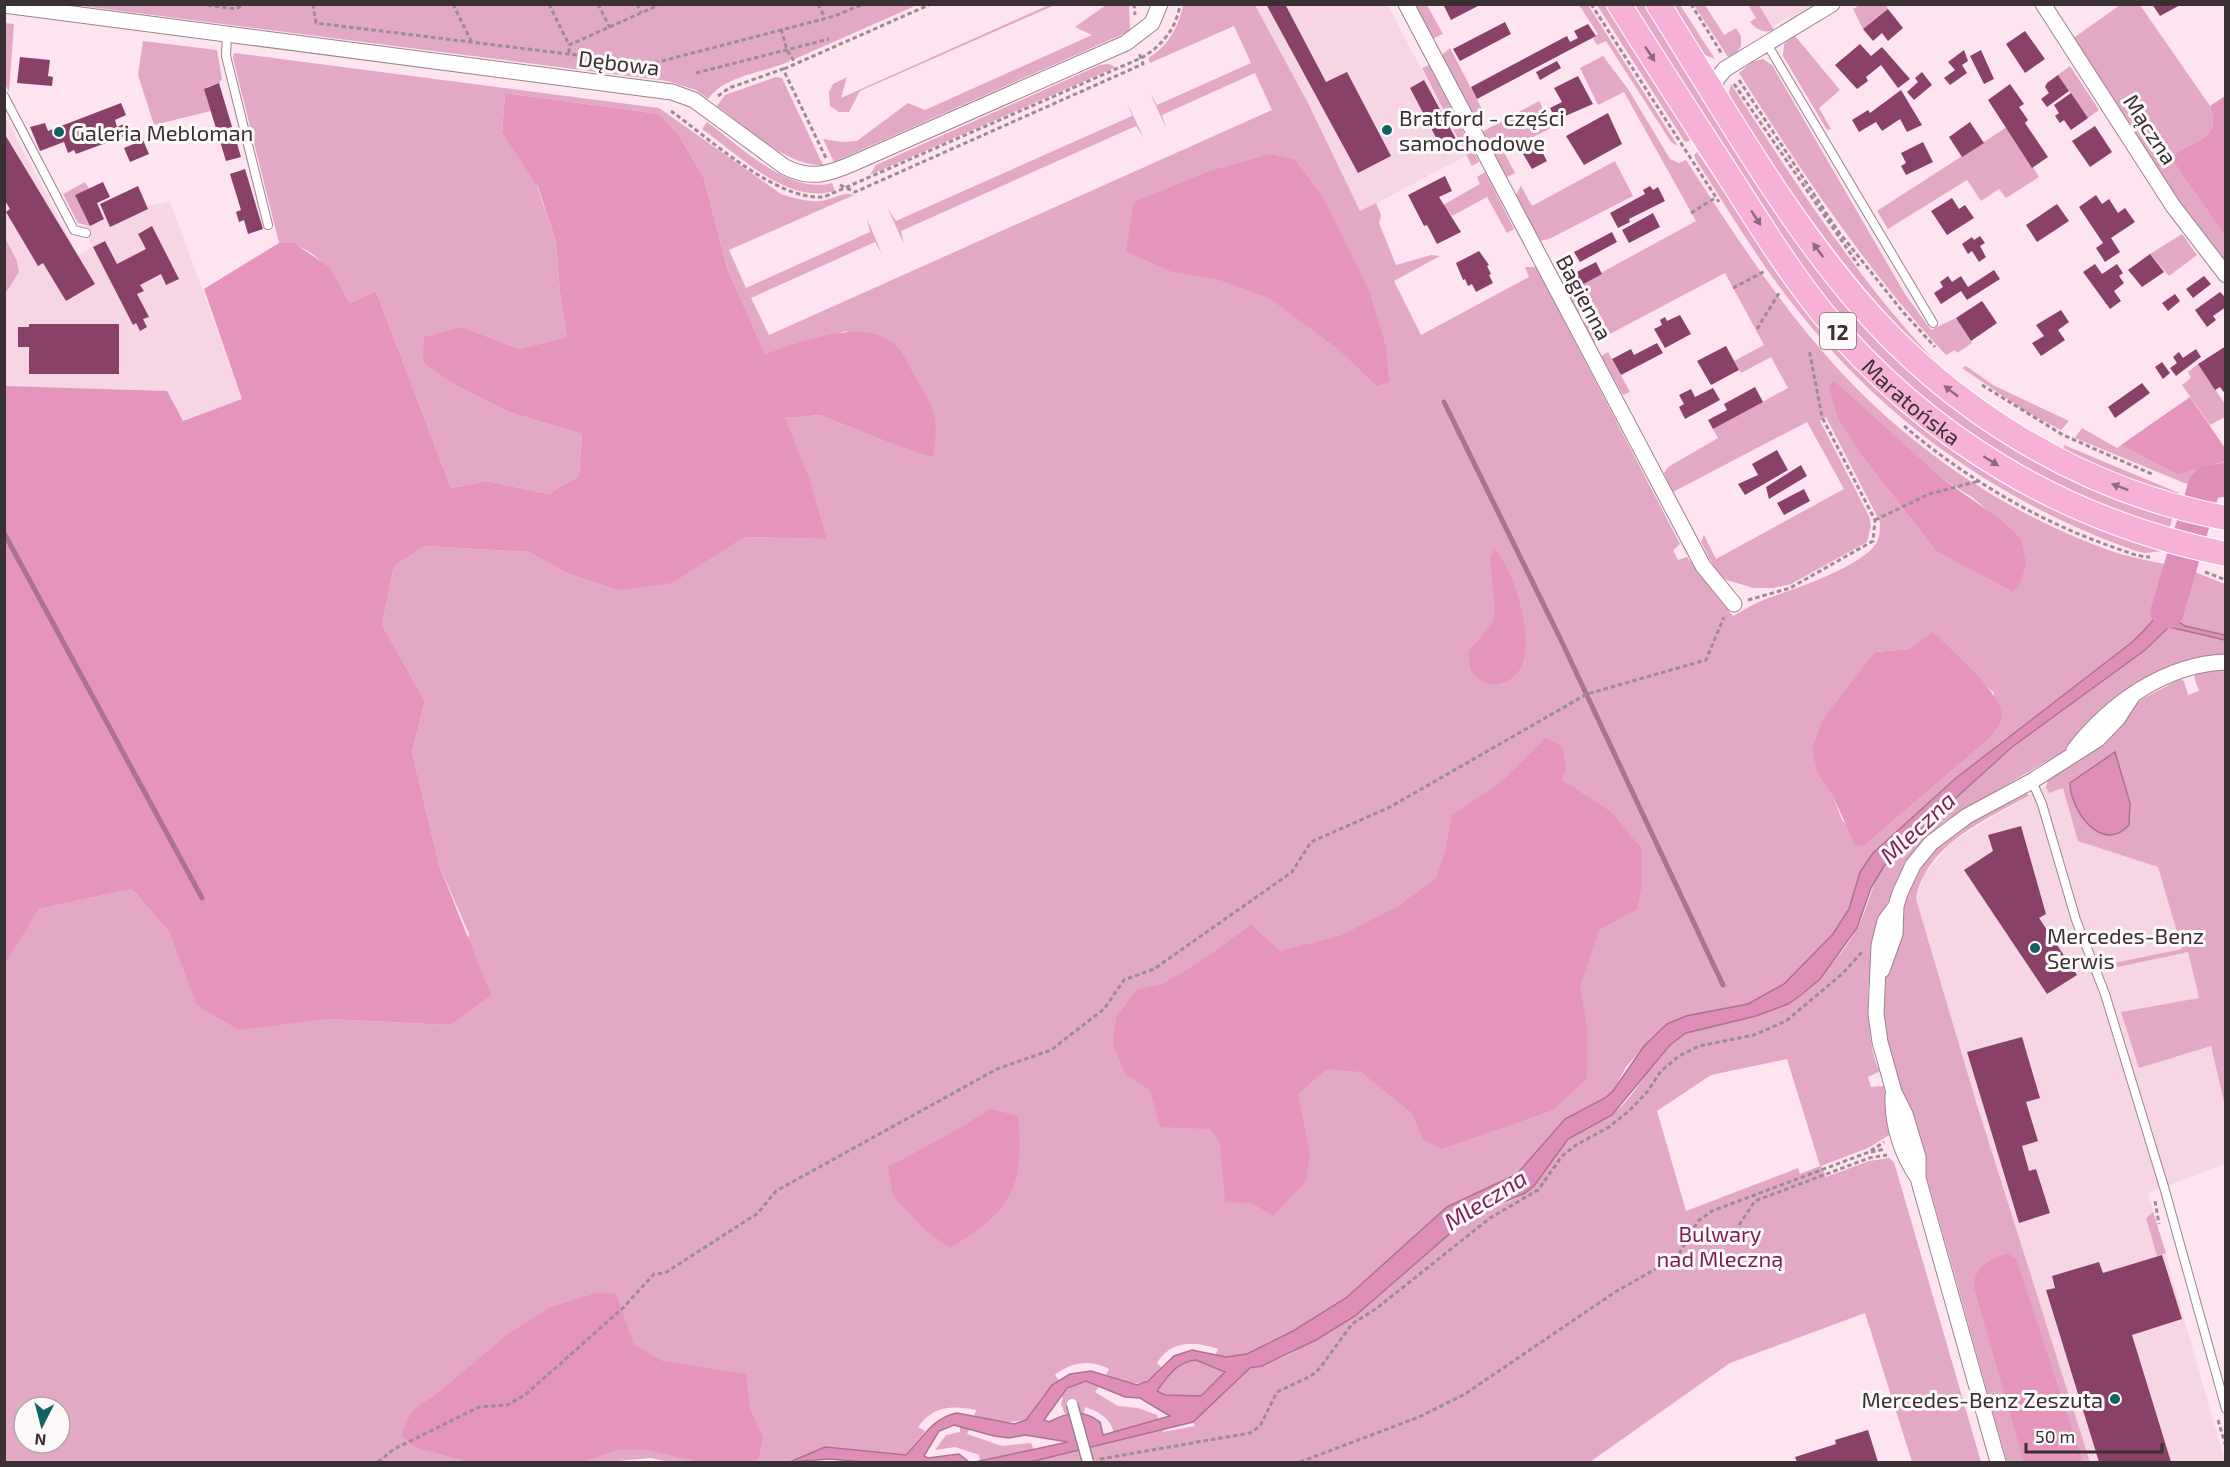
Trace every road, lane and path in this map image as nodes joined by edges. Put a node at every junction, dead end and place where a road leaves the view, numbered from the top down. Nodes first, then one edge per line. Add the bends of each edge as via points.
1 (200, 4) edge
2 (244, 4) edge
3 (281, 4) edge
4 (294, 4) edge
5 (313, 4) edge
6 (453, 4) edge
7 (549, 4) edge
8 (598, 4) edge
9 (637, 4) edge
10 (661, 4) edge
11 (818, 4) edge
12 (863, 4) edge
13 (931, 4) edge
14 (1134, 4) edge
15 (1160, 4) edge
16 (1406, 4) edge
17 (1618, 4) edge
18 (1658, 4) edge
19 (1832, 4) edge
20 (2043, 4) edge
21 (4, 5) edge
22 (641, 13) junction
23 (825, 18) junction
24 (610, 28) junction
25 (781, 29) junction
26 (227, 34) junction
27 (1140, 35) junction
28 (829, 39) dead end
29 (471, 41) junction
30 (1767, 44) junction
31 (569, 45) junction
32 (787, 50) junction
33 (569, 53) junction
34 (796, 63) junction
35 (783, 69) junction
36 (1699, 69) junction
37 (1725, 69) junction
38 (696, 73) dead end
39 (1715, 93) junction
40 (4, 96) edge
41 (666, 107) dead end
42 (709, 110) junction
43 (833, 172) junction
44 (1716, 198) dead end
45 (1691, 213) dead end
46 (268, 225) dead end
47 (86, 233) dead end
48 (1765, 271) dead end
49 (2226, 275) edge
50 (1732, 288) dead end
51 (1779, 293) dead end
52 (1933, 324) dead end
53 (1757, 329) dead end
54 (1809, 349) dead end
55 (1980, 481) dead end
56 (2221, 517) edge
57 (1875, 520) junction
58 (2212, 558) edge
59 (2226, 580) edge
60 (1734, 604) junction
61 (2226, 662) edge
62 (2032, 781) junction
63 (1896, 906) junction
64 (1881, 936) junction
65 (1878, 978) junction
66 (1869, 1152) dead end
67 (1893, 1156) dead end
68 (1739, 1226) dead end
69 (1072, 1404) dead end
70 (2226, 1409) edge
71 (378, 1462) edge
72 (1088, 1462) edge
73 (1300, 1462) edge
74 (1998, 1462) edge

1 - 2 path via 236,9
3 - 4 path
5 - 29 path via 316,22
6 - 29 path
7 - 31 path
8 - 24 path
9 - 22 path
10 - 22 path
11 - 23 path
12 - 23 path
13 - 34 path
14 - 27 path
15 - 27 street via 1152,23
16 - 60 street, Bagienna via 1703,566
17 -> 58 main road, Maratońska / 12 via 1809,296 1889,383 1965,444 2025,482 2088,513
18 - 36 main road, Maratońska / 12
19 - 30 street
20 - 49 street, Mączna via 2173,206
21 - 26 street, Dębowa
22 - 24 path
23 - 25 path
24 - 31 path
25 - 32 path
25 - 33 path via 658,62
26 - 42 street, Dębowa via 667,91 687,96
26 - 46 lane via 226,56
27 - 43 street, Dębowa
27 - 43 path via 1146,48 1138,52 1143,64 855,192 841,188
28 - 32 path
29 - 33 path
30 - 37 street
30 - 52 lane
31 - 33 path
32 - 34 path
32 - 38 path
34 - 35 path
35 - 42 path via 729,88
35 - 43 path
36 - 37 street
36 - 39 main road, Maratońska / 12
37 - 39 street via 1716,80
56 -> 39 main road, Maratońska / 12 via 2108,483 2046,453 1985,417 1916,362 1837,275 1799,224
40 - 47 lane via 74,230
41 - 42 path via 675,106 699,124
42 - 43 street, Dębowa via 794,171 814,175
44 - 45 path
48 - 50 path
51 - 53 path
54 - 57 path via 1822,417
55 - 57 path via 1929,494
57 - 60 path via 1873,541 1866,547 1790,588
58 - 59 path
60 - 71 path via 1721,622 1706,660 1587,694 1390,807 1311,842 1292,872 1154,969 1124,980 1104,1009 1051,1050 997,1068 776,1191 758,1213 665,1272 654,1274 624,1308 525,1395 507,1406 478,1407 394,1449
61 - 62 street via 2166,677 2133,696 2098,739
62 - 63 street via 1967,816 1931,843 1913,865
62 - 70 lane via 2076,920 2105,994
63 - 64 street via 1885,921
63 - 65 street via 1894,934
64 - 65 street
64 - 72 path via 1786,1021 1763,1032 1699,1046 1679,1056 1661,1071 1630,1110 1562,1156 1538,1190 1490,1218 1352,1324 1320,1368 1277,1392 1265,1418 1250,1433
65 - 74 street via 1877,1028 1894,1092 1918,1157 1918,1178
66 - 73 path via 1712,1211 1698,1221 1677,1257 1615,1292 1465,1394 1419,1417
67 - 68 path via 1869,1158 1755,1201
69 - 72 street, bridge

